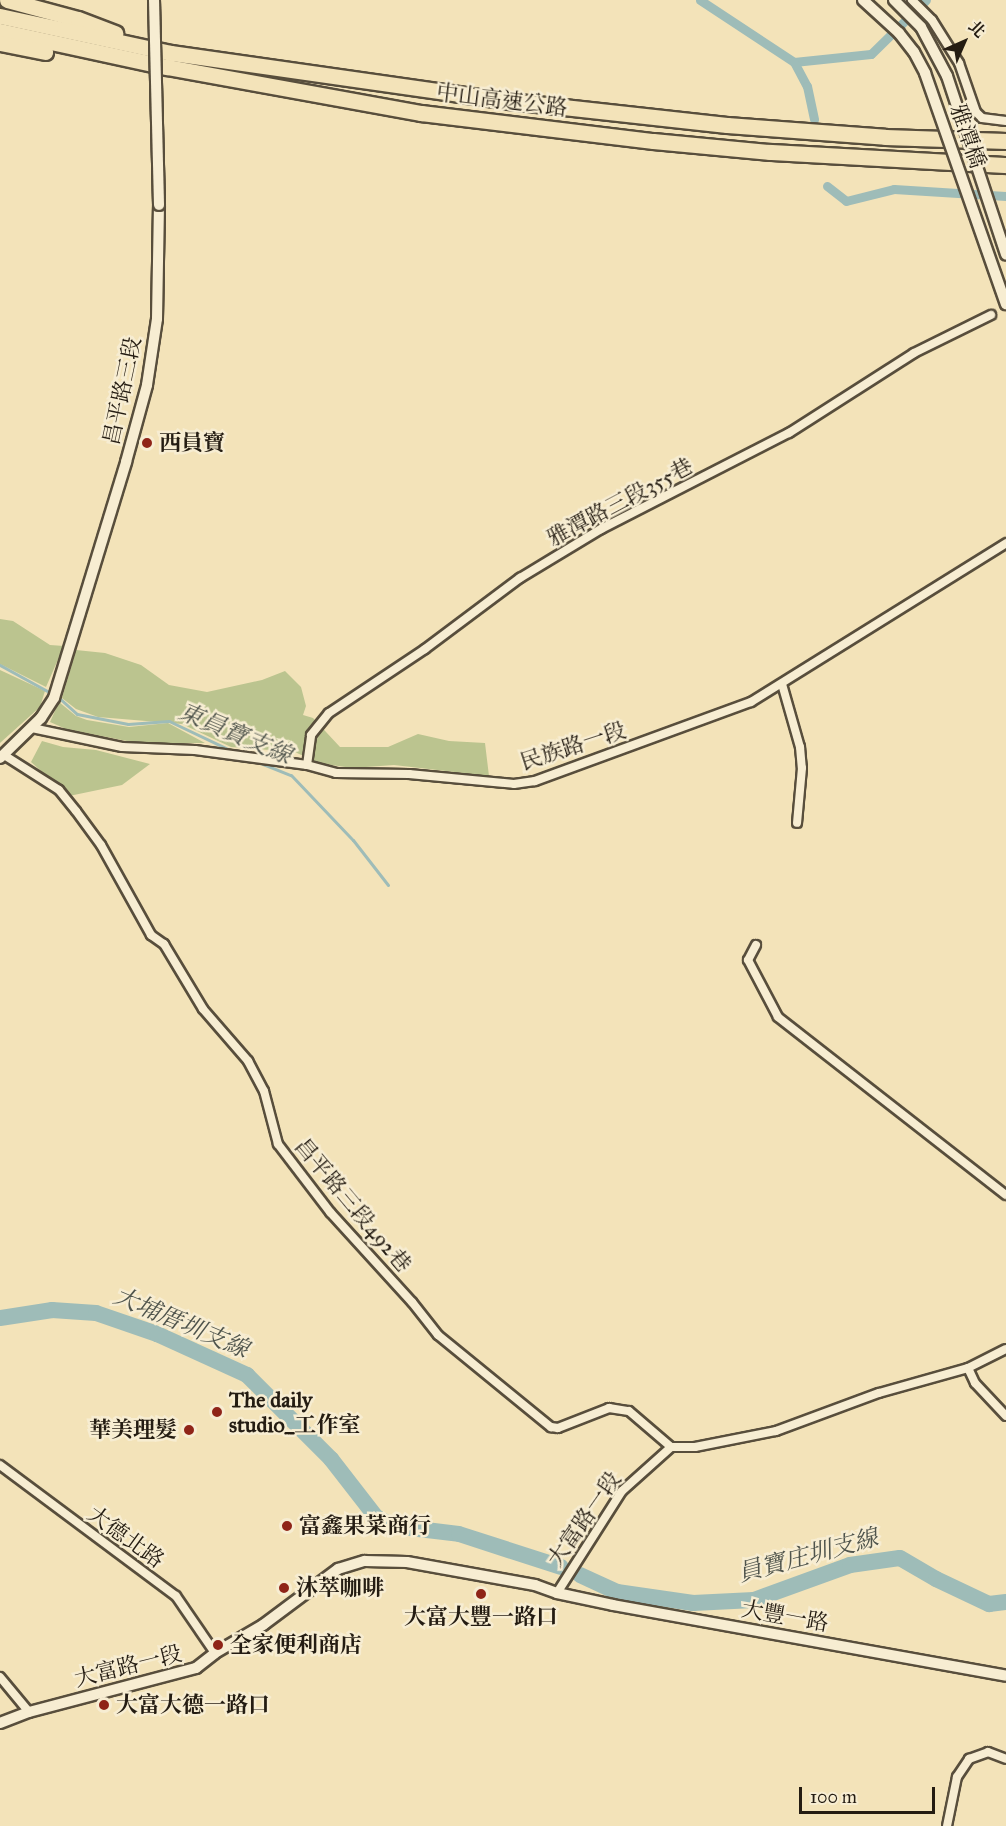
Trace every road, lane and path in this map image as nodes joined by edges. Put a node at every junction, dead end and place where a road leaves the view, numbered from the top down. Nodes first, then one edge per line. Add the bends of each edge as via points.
1 (7, 0) edge
2 (154, 0) edge
3 (863, 0) edge
4 (894, 0) edge
5 (912, 0) edge
6 (0, 16) edge
7 (0, 31) edge
8 (0, 43) edge
9 (169, 60) junction
10 (1006, 121) edge
11 (1006, 141) edge
12 (1006, 165) edge
13 (1006, 254) edge
14 (1006, 304) edge
15 (991, 315) dead end
16 (1006, 543) edge
17 (782, 684) junction
18 (32, 728) junction
19 (2, 757) edge
20 (307, 765) junction
21 (797, 823) dead end
22 (756, 945) dead end
23 (1006, 1195) edge
24 (1006, 1349) edge
25 (968, 1368) junction
26 (1006, 1416) edge
27 (671, 1447) junction
28 (0, 1465) edge
29 (557, 1593) junction
30 (215, 1653) junction
31 (1006, 1676) edge
32 (0, 1677) edge
33 (29, 1712) junction
34 (0, 1723) edge
35 (1006, 1760) edge
36 (947, 1826) edge

1 - 9 highway via 78,19
2 - 18 street, 昌平路三段, bridge via 159,205 157,319 147,385 55,692
3 - 14 street, 雅潭橋, bridge via 899,33 925,73
4 - 13 street, 雅潭橋, bridge via 921,27 947,76
5 - 10 street via 932,20 959,63 976,112 982,118
6 - 9 highway, 中山高速公路
7 - 9 highway, 中山高速公路
8 - 9 highway via 112,65
9 - 11 highway, 中山高速公路 via 727,125
9 - 12 highway, 中山高速公路 via 421,113 653,141
15 - 20 street, 雅潭路三段355巷 via 914,353 789,433 601,529 520,578 425,649 329,713 311,735
16 - 17 street, 民族路一段
17 - 20 street, 民族路一段 via 751,702 535,781 514,784 336,772
17 - 21 street via 800,747
18 - 19 street, 昌平路三段
18 - 20 street, 民族路一段 via 122,747 195,750
19 - 27 street, 昌平路三段492巷 via 59,790 76,811 101,845 151,935 164,944 203,1009 248,1061 264,1091 278,1144 330,1212 438,1335 551,1427 558,1428 609,1408 629,1411
22 - 23 street via 748,960 778,1017
24 - 25 street
25 - 26 street via 975,1383
25 - 27 street via 879,1393 776,1431 695,1447
27 - 29 street, 大富路一段 via 622,1491
28 - 30 street, 大德北路 via 176,1596
29 - 30 street, 大富路一段 via 535,1585 407,1562 365,1561 338,1569 263,1626
29 - 31 street, 大豐一路
30 - 33 street, 大富路一段 via 196,1668
32 - 33 street
33 - 34 street, 大富路一段
35 - 36 street via 988,1752 969,1759 957,1777

